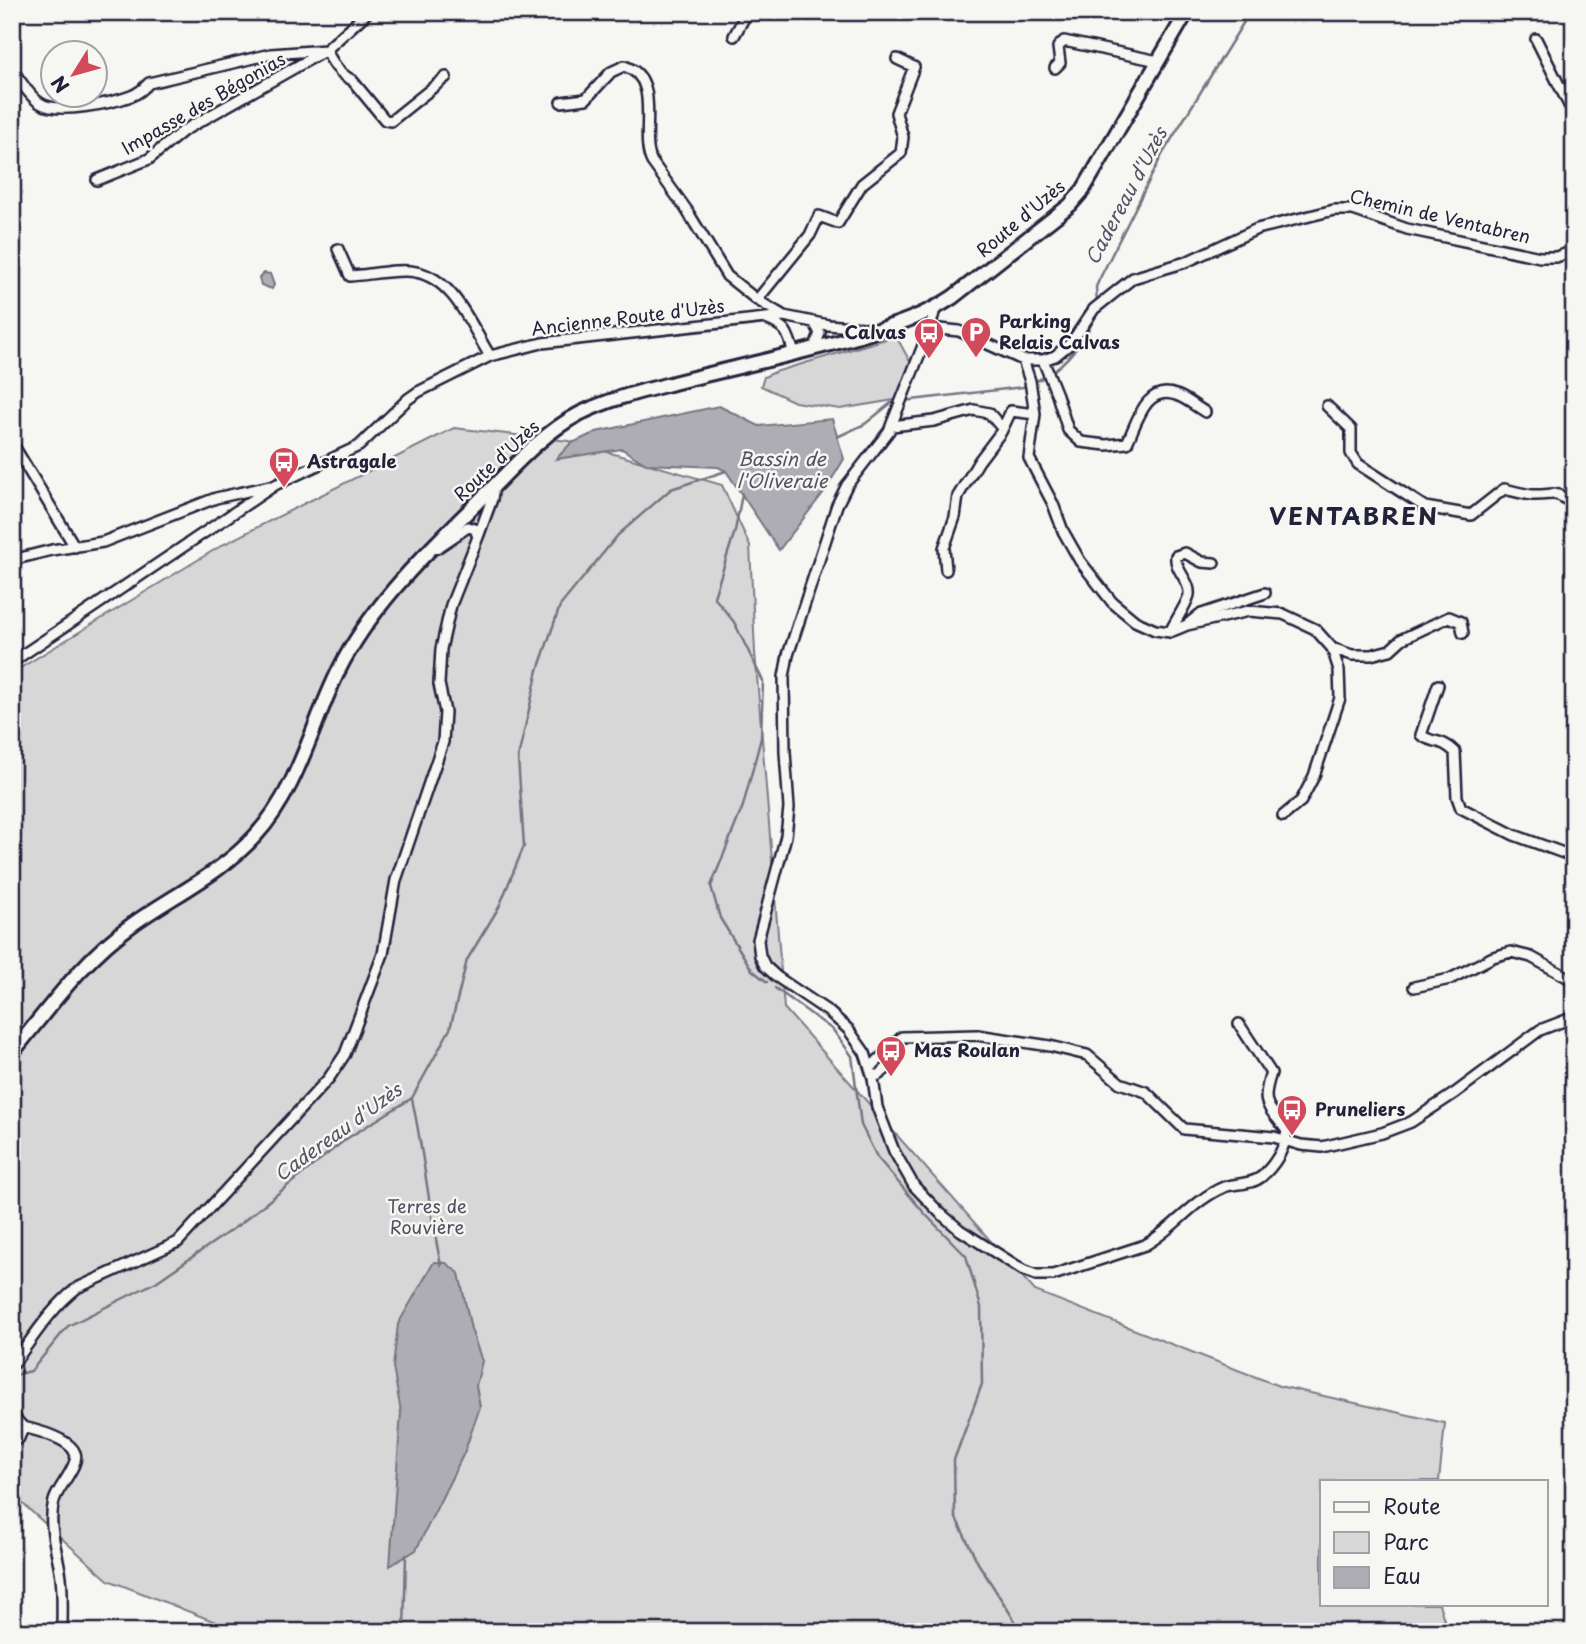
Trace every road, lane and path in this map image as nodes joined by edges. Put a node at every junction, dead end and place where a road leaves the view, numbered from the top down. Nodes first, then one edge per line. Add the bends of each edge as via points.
1 (368, 12) edge
2 (744, 12) edge
3 (1187, 12) edge
4 (734, 36) dead end
5 (1536, 39) dead end
6 (326, 50) junction
7 (897, 59) dead end
8 (1158, 61) junction
9 (1055, 68) dead end
10 (12, 69) edge
11 (446, 77) dead end
12 (561, 102) dead end
13 (1574, 109) edge
14 (97, 180) dead end
15 (338, 250) dead end
16 (1574, 251) edge
17 (757, 300) junction
18 (935, 309) junction
19 (785, 316) junction
20 (765, 318) junction
21 (802, 320) junction
22 (814, 322) junction
23 (930, 328) junction
24 (879, 330) junction
25 (789, 337) junction
26 (814, 349) junction
27 (794, 354) junction
28 (490, 356) junction
29 (1023, 360) junction
30 (1043, 360) junction
31 (1327, 406) dead end
32 (1205, 412) dead end
33 (1035, 414) junction
34 (892, 426) junction
35 (1002, 428) junction
36 (12, 443) edge
37 (275, 485) junction
38 (494, 485) junction
39 (1574, 505) edge
40 (473, 506) junction
41 (484, 521) junction
42 (478, 537) junction
43 (75, 547) junction
44 (428, 554) junction
45 (12, 559) edge
46 (1214, 563) dead end
47 (946, 570) dead end
48 (1265, 593) dead end
49 (1187, 625) junction
50 (1170, 632) junction
51 (1463, 634) dead end
52 (1332, 649) junction
53 (12, 662) edge
54 (1438, 685) dead end
55 (1283, 816) dead end
56 (1574, 853) edge
57 (1574, 981) edge
58 (1414, 987) dead end
59 (1574, 1017) edge
60 (1239, 1024) dead end
61 (898, 1041) junction
62 (12, 1054) edge
63 (870, 1068) junction
64 (873, 1078) junction
65 (1286, 1139) junction
66 (12, 1366) edge
67 (12, 1415) edge
68 (23, 1427) junction
69 (12, 1441) edge
70 (62, 1632) edge

1 - 6 street, Impasse des Bégonias
2 - 4 street
3 - 8 main road, Route d'Uzès
5 - 13 street
6 - 10 street, Impasse des Bégonias via 271,54 149,83 131,96 57,108 39,103
6 - 11 street via 385,120 391,121
6 - 14 street, Impasse des Bégonias via 183,131 149,159
7 - 17 street via 914,67 896,113 903,137 901,153 862,184 838,223 819,216
8 - 9 street via 1064,41 1058,47
8 - 18 main road, Route d'Uzès via 1070,205
12 - 17 street via 586,99 611,72 624,66 633,69 648,99 652,162 727,276
15 - 28 street via 350,276 414,271 436,278 450,292
16 - 30 street, Chemin de Ventabren via 1540,257 1416,231 1343,209 1257,229 1186,262 1132,278 1098,306 1071,343
17 - 19 street
18 - 23 street
18 - 24 main road, Route d'Uzès
19 - 20 street, Ancienne Route d'Uzès
19 - 21 street, Ancienne Route d'Uzès
20 - 25 street via 782,325
20 - 28 street, Ancienne Route d'Uzès via 542,343
21 - 22 street, Ancienne Route d'Uzès
21 - 25 street
22 - 24 street, Ancienne Route d'Uzès
22 - 26 street via 820,333
23 - 29 street via 959,331
23 - 34 street
24 - 26 main road, Route d'Uzès
25 - 27 street
26 - 27 main road, Route d'Uzès
27 - 38 main road, Route d'Uzès via 630,394 579,414 540,439
28 - 37 street, Ancienne Route d'Uzès via 408,399 359,446
29 - 30 street
29 - 33 street
30 - 32 street via 1068,430 1081,442 1127,443 1145,402 1161,393 1176,395
31 - 39 street via 1351,429 1351,453 1358,464 1425,507 1471,515 1504,489 1559,494
33 - 35 street via 1012,411
33 - 50 street via 1029,458 1080,561 1112,602 1135,621
34 - 35 street via 974,410 989,413
34 - 63 street via 837,505 788,655 784,677 789,808 758,940 765,966 848,1029
35 - 47 street via 958,496 944,548
36 - 43 street
37 - 43 street via 216,498 103,542
37 - 53 street, Ancienne Route d'Uzès
38 - 40 main road, Route d'Uzès
38 - 41 street
40 - 41 street via 481,509
40 - 42 street
40 - 44 main road, Route d'Uzès
41 - 42 street
42 - 44 street via 475,529 468,527
42 - 66 street via 451,605 442,649 443,742 396,880 383,954 345,1054 330,1078 178,1242 76,1288
43 - 45 street
44 - 62 main road, Route d'Uzès via 364,628 343,663 294,777 257,835 211,873 107,944
46 - 50 street via 1185,553 1176,556 1189,595
48 - 49 street via 1199,615
49 - 50 street
49 - 52 street via 1249,611 1283,614 1315,629
51 - 52 street via 1461,622 1449,617 1402,639 1390,650 1352,655
52 - 55 street via 1339,670 1340,698 1314,776 1301,801
54 - 56 street via 1421,735 1445,742 1455,752 1461,808 1514,835
57 - 58 street via 1531,957 1511,952 1450,978
59 - 65 street via 1540,1030 1411,1122 1322,1147
60 - 65 street via 1271,1073 1265,1100 1287,1131
61 - 63 street
61 - 64 street via 893,1061
61 - 65 street via 913,1036 977,1035 1087,1055 1120,1083 1146,1092 1184,1129
63 - 64 street
64 - 65 street via 877,1107 914,1186 960,1230 1036,1275 1053,1275 1134,1250 1157,1238 1212,1193 1258,1180 1274,1165
67 - 68 street
68 - 69 street via 19,1438
68 - 70 street via 68,1444 75,1453 76,1463 59,1488 51,1519 61,1578

